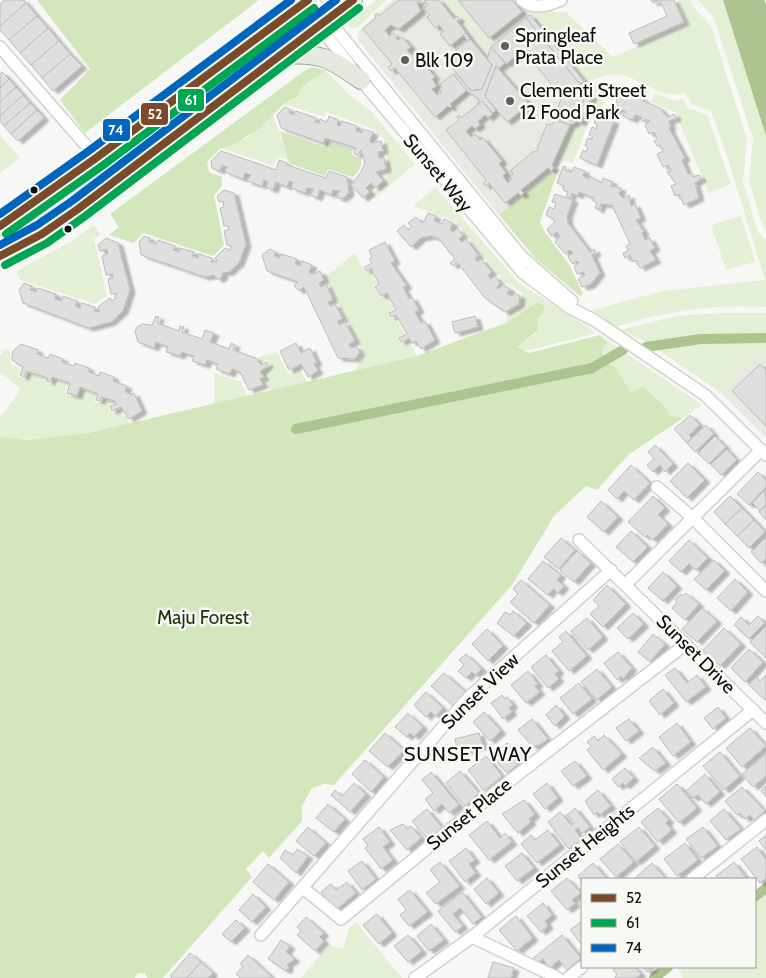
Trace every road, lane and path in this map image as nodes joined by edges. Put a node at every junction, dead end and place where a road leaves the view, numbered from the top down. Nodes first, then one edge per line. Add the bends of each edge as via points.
1 (353, 0) edge
2 (522, 0) edge
3 (307, 2) edge
4 (555, 2) edge
5 (323, 24) junction
6 (0, 47) edge
7 (280, 55) junction
8 (361, 80) junction
9 (96, 158) junction
10 (144, 158) junction
11 (0, 226) edge
12 (0, 256) edge
13 (594, 320) junction
14 (764, 453) edge
15 (657, 487) dead end
16 (692, 518) junction
17 (579, 540) dead end
18 (611, 570) junction
19 (626, 584) junction
20 (766, 591) edge
21 (686, 644) junction
22 (753, 710) junction
23 (766, 724) edge
24 (766, 820) edge
25 (693, 878) edge
26 (303, 888) junction
27 (261, 934) dead end
28 (472, 936) junction
29 (581, 968) edge
30 (415, 978) edge
31 (558, 978) edge
32 (568, 978) edge

1 - 5 main road
2 - 4 street via 533,7
3 - 5 street, Sunset Way
3 - 9 main road
5 - 7 main road
5 - 8 street, Sunset Way
5 - 13 street, Sunset Way via 521,256
6 - 9 street
7 - 8 main road via 316,55 336,62
7 - 10 main road
8 - 13 street, Sunset Way via 523,273 570,308
9 - 10 street via 104,166 112,167
9 - 11 main road
10 - 12 main road via 42,234
13 - 14 street, Sunset Way via 704,396
14 - 16 street
15 - 16 street
16 - 19 street
16 - 20 street
17 - 18 street, Sunset Drive
18 - 19 street, Sunset Drive
18 - 26 street, Sunset View via 468,698
19 - 21 street, Sunset Drive
21 - 22 street, Sunset Drive
21 - 26 street, Sunset Place via 498,790 341,919
22 - 23 street, Sunset Drive
22 - 28 street, Sunset Heights
24 - 25 street
26 - 27 street, Sunset View
28 - 30 street, Sunset Heights
28 - 31 street
29 - 32 street

